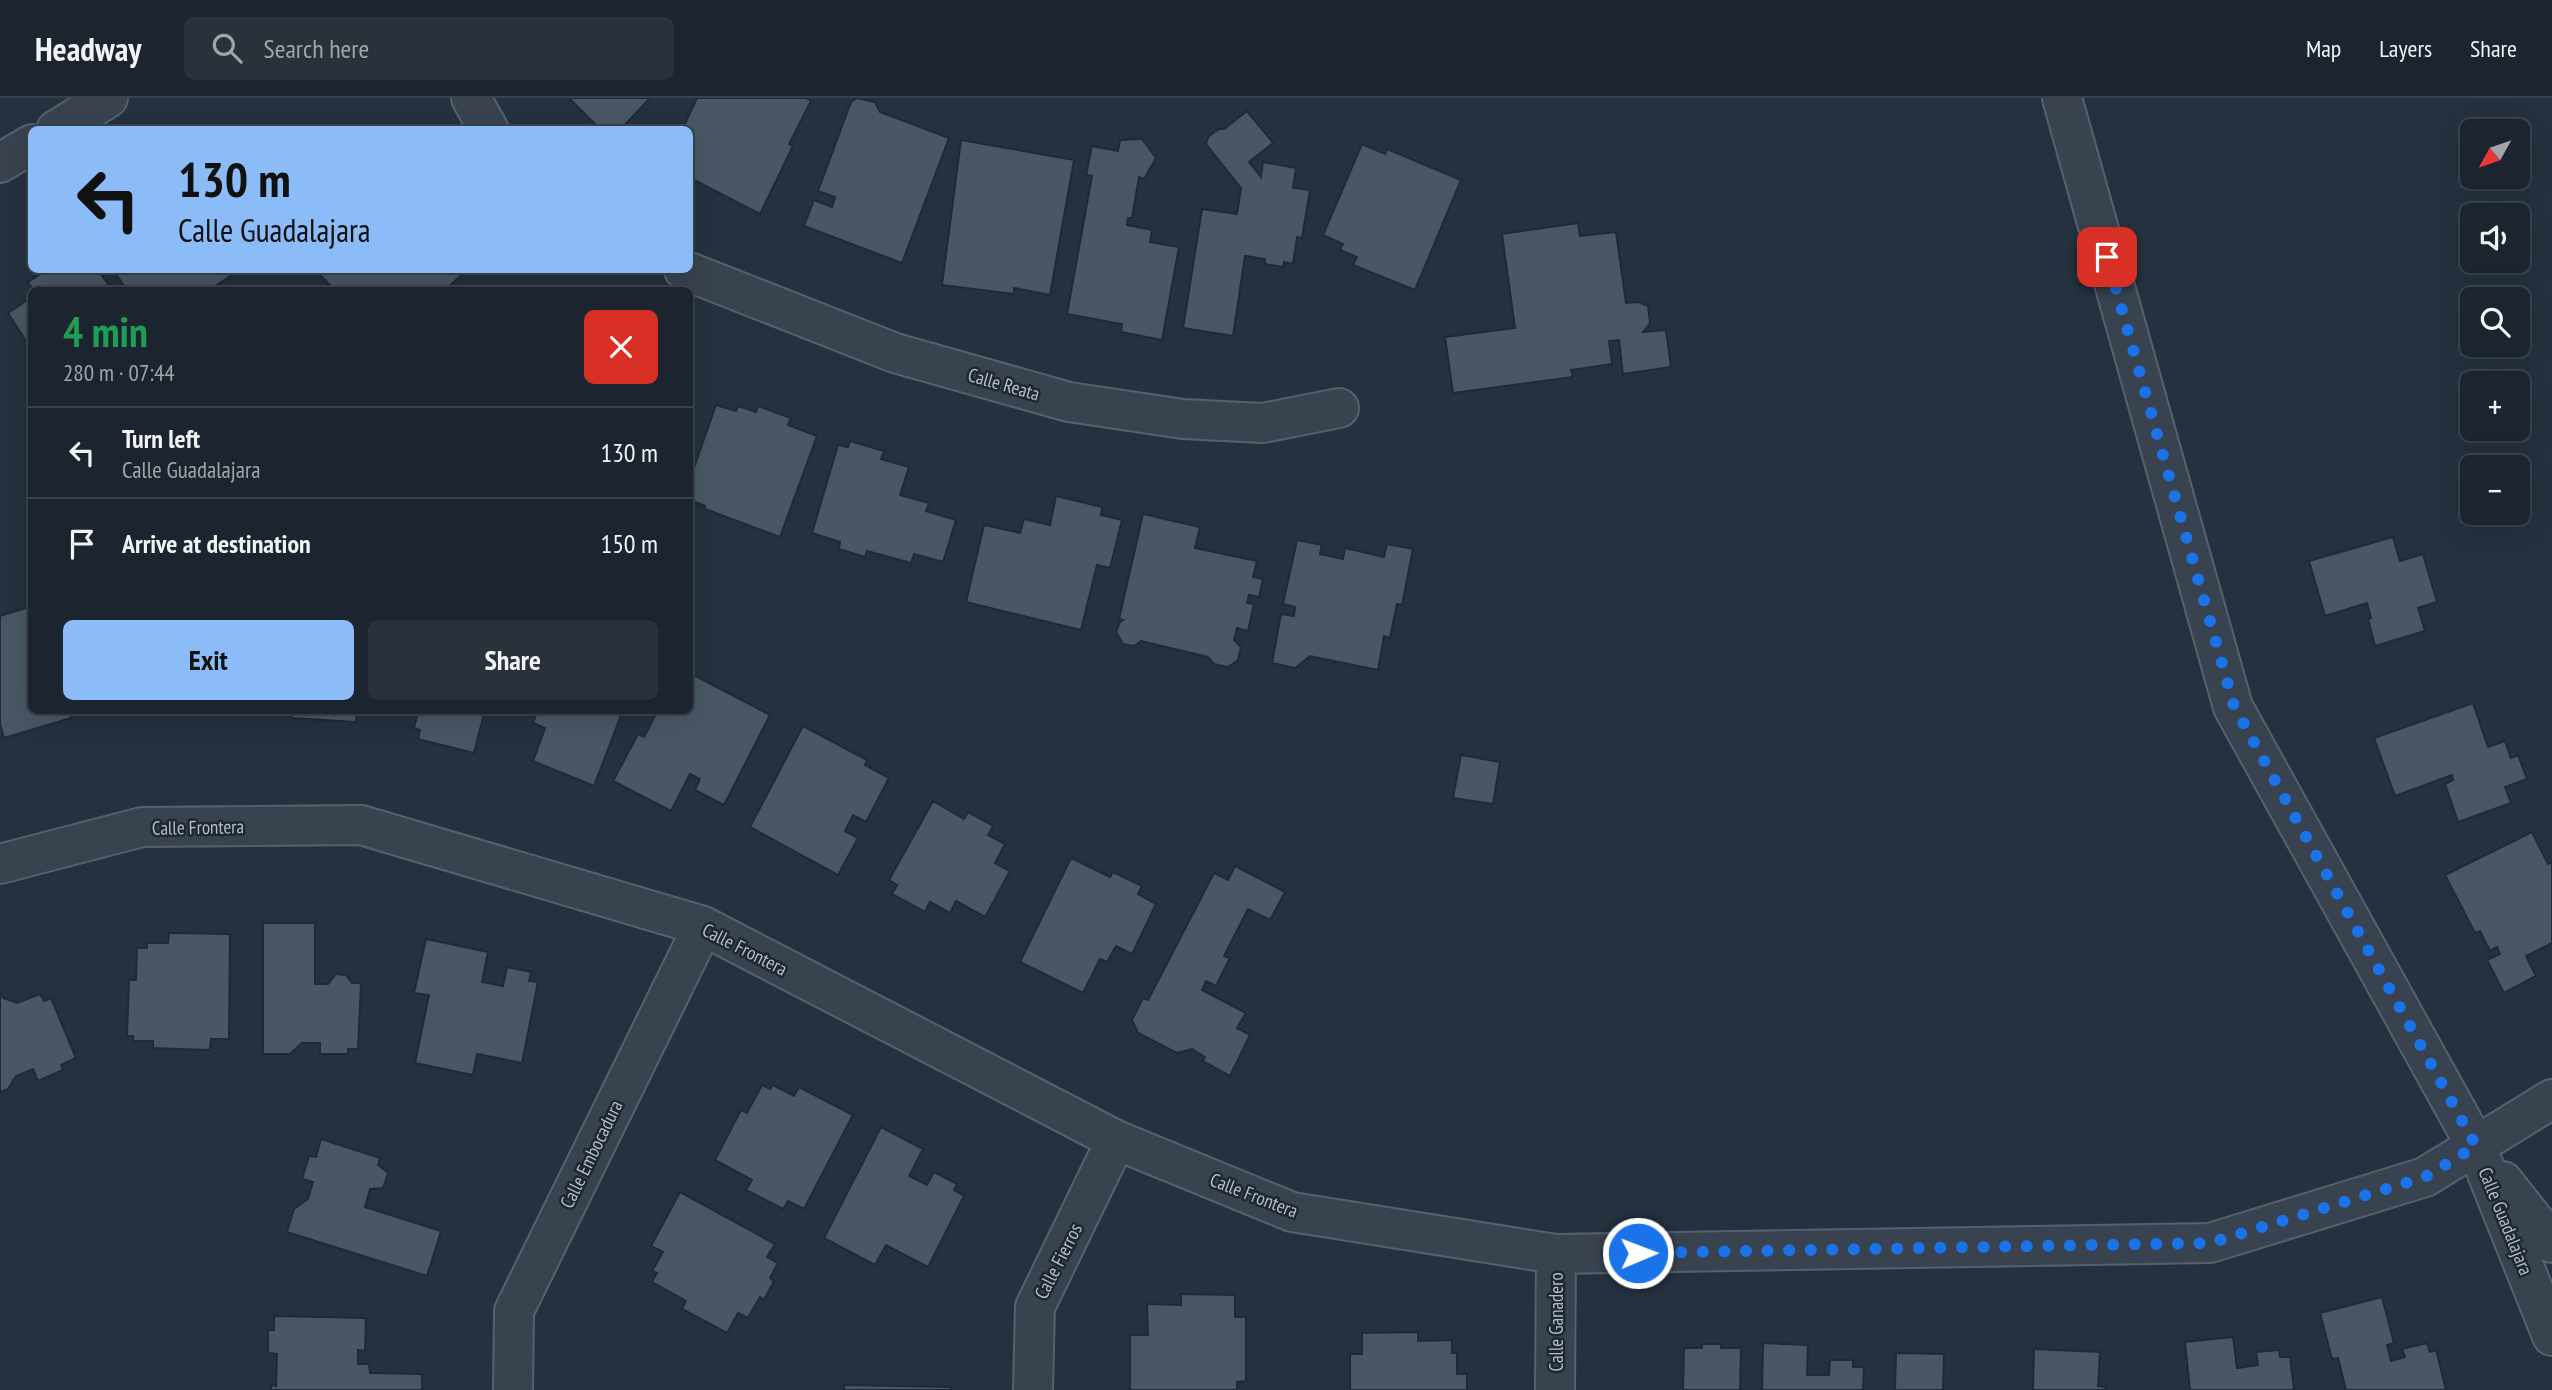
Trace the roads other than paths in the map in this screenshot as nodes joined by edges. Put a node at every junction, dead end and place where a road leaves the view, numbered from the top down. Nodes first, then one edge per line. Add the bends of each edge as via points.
1 (108, 98) edge
2 (471, 98) edge
3 (2062, 98) edge
4 (62, 126) edge
5 (487, 126) edge
6 (28, 146) edge
7 (0, 163) edge
8 (692, 273) edge
9 (1339, 408) dead end
10 (0, 864) edge
11 (703, 926) junction
12 (2552, 1098) edge
13 (1115, 1140) junction
14 (2476, 1146) junction
15 (2552, 1244) edge
16 (1556, 1254) junction
17 (2552, 1336) edge
18 (513, 1390) edge
19 (1033, 1390) edge
20 (1555, 1390) edge

1 - 4 street
2 - 5 street
3 - 14 street, Calle Guadalajara via 2234,706
6 - 7 street
8 - 9 street, Calle Reata via 895,353 1069,402 1183,419 1264,423
10 - 11 street, Calle Frontera via 142,827 361,825
11 - 13 street, Calle Frontera
11 - 18 street, Calle Embocadura via 514,1311
12 - 14 street, Calle Frontera
13 - 16 street, Calle Frontera via 1292,1212
13 - 19 street, Calle Fierros via 1035,1307
14 - 15 street, Calle Guadalajara
14 - 16 street, Calle Frontera via 2425,1177 2210,1243
14 - 17 street, Calle Guadalajara
16 - 20 street, Calle Ganadero

